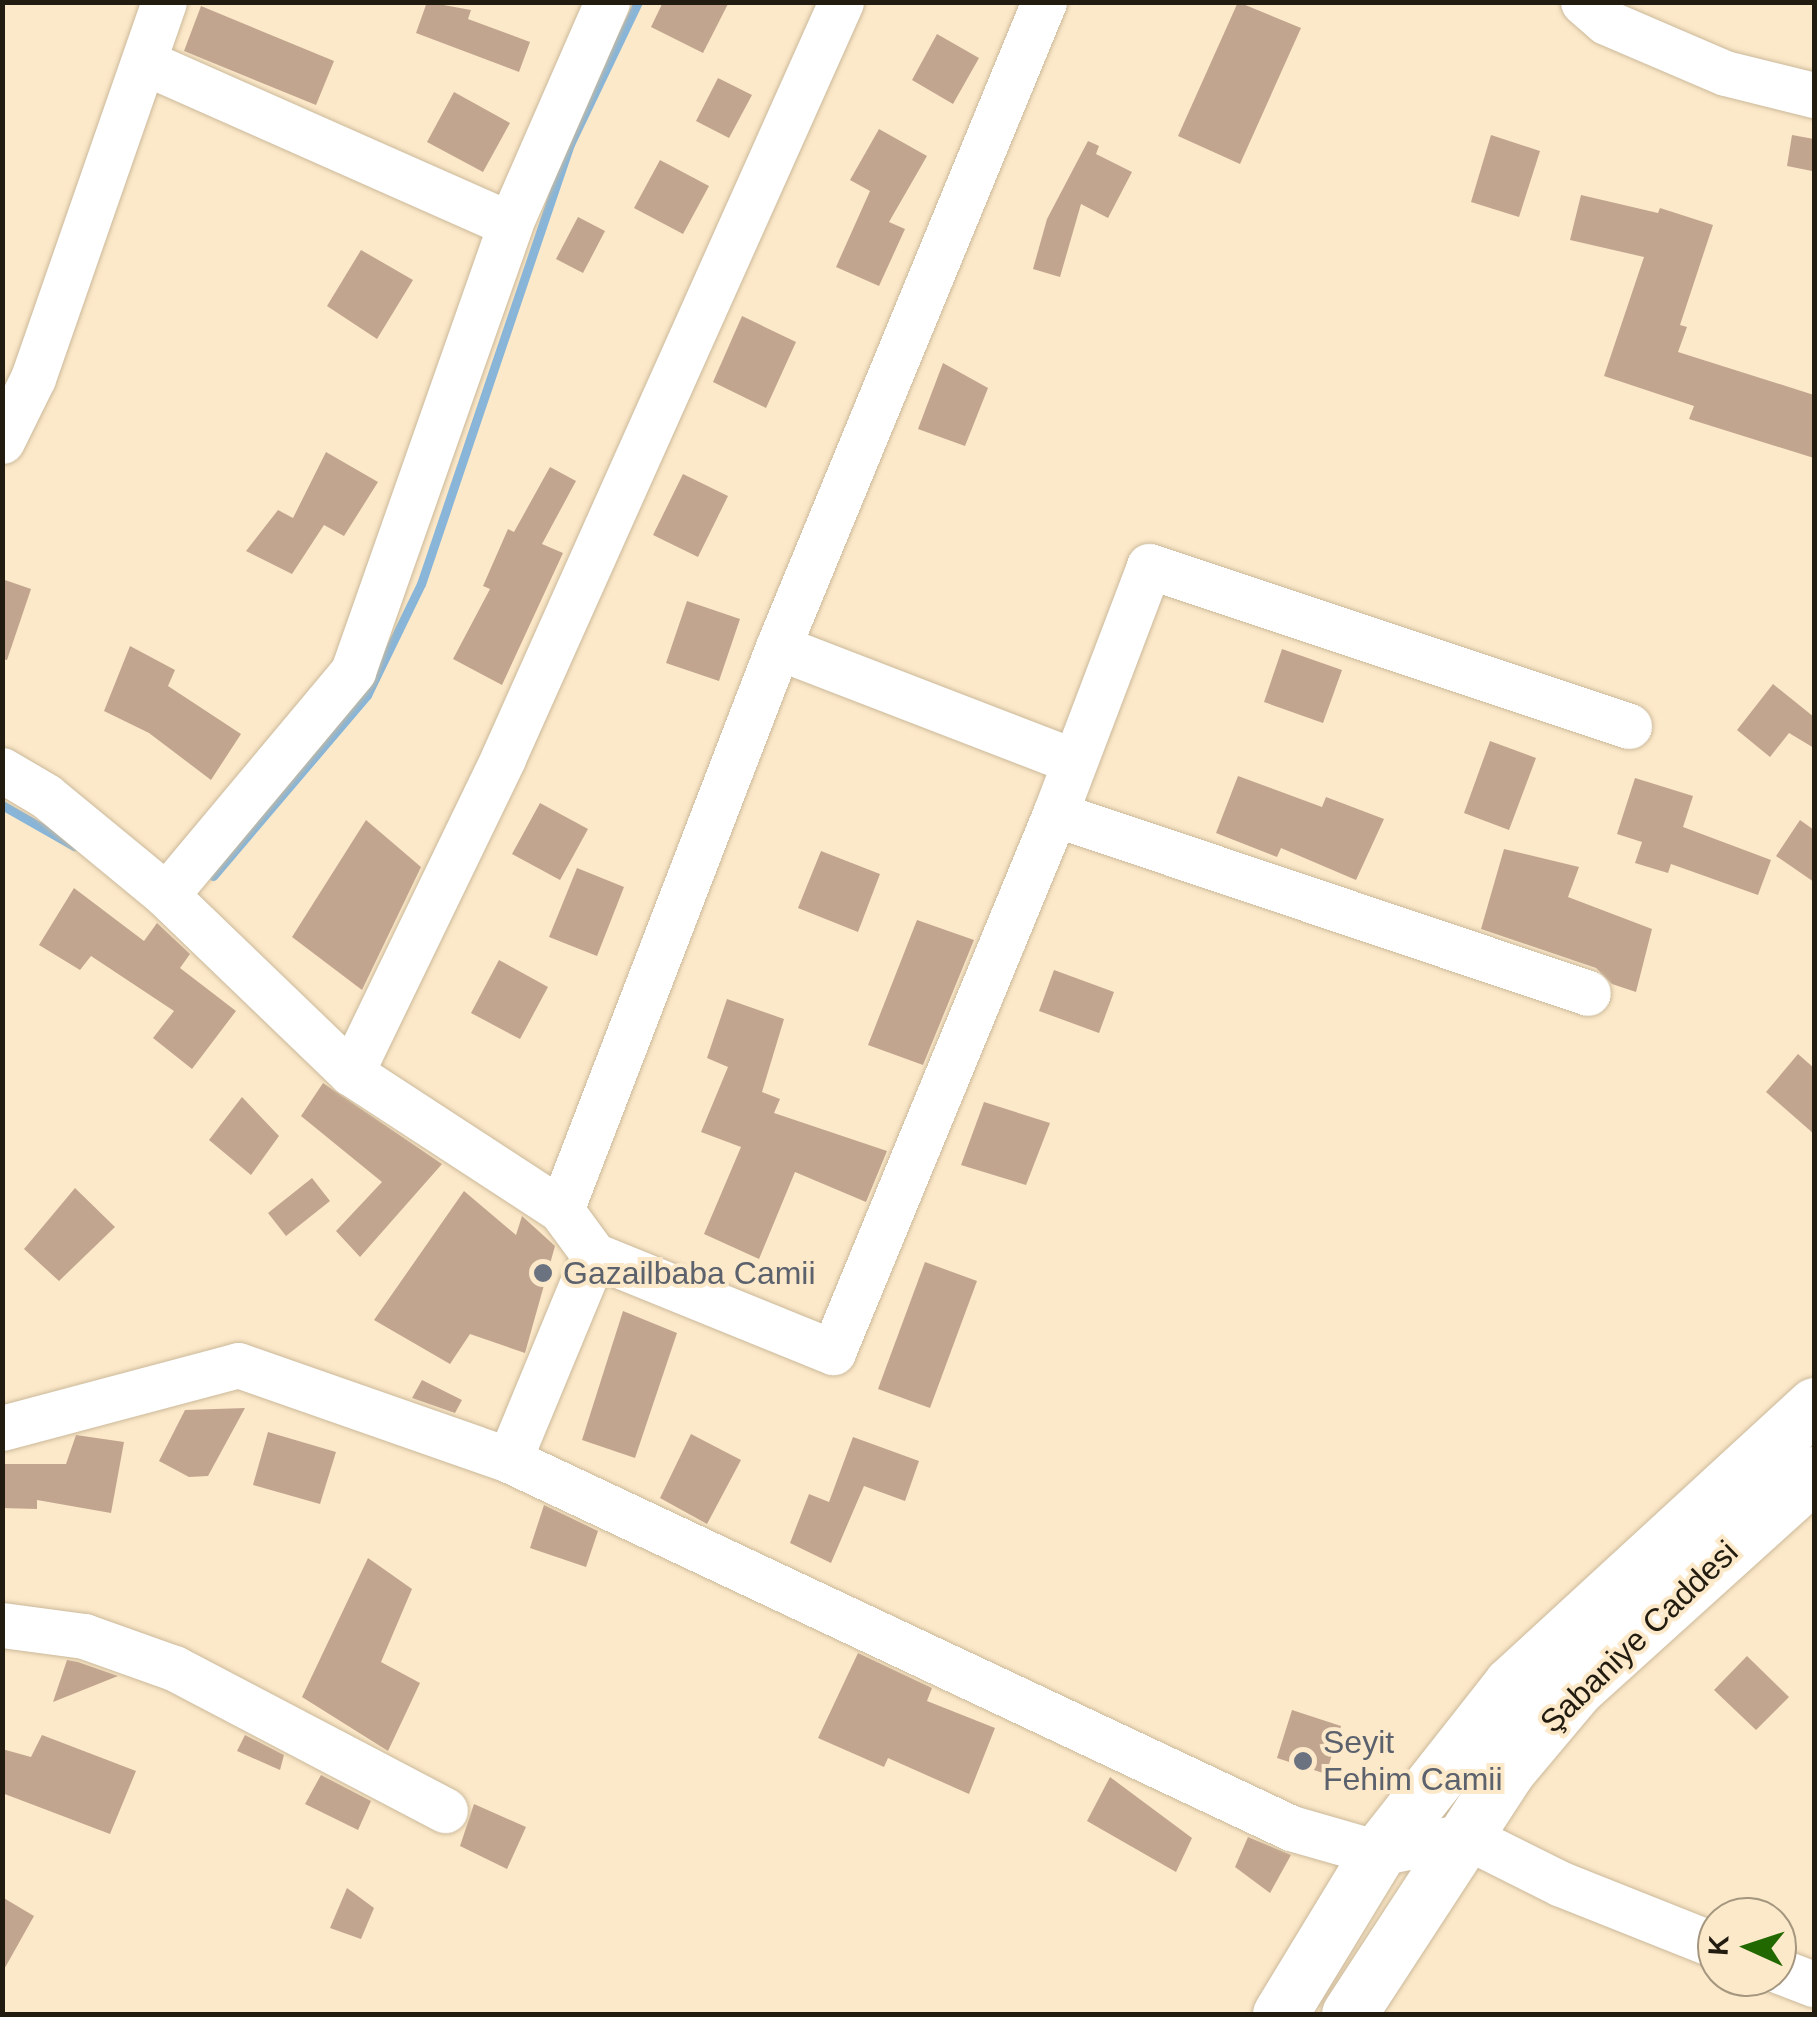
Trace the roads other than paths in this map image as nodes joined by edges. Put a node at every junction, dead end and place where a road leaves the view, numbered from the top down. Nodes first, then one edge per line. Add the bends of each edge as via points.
1 (164, 2) edge
2 (606, 2) edge
3 (841, 2) edge
4 (1044, 2) edge
5 (1583, 2) edge
6 (144, 62) junction
7 (1814, 94) edge
8 (510, 224) junction
9 (2, 441) edge
10 (778, 647) junction
11 (1629, 726) dead end
12 (1074, 761) junction
13 (2, 770) edge
14 (1055, 814) junction
15 (166, 894) junction
16 (1588, 994) dead end
17 (351, 1073) junction
18 (561, 1210) junction
19 (594, 1255) junction
20 (1814, 1405) edge
21 (2, 1428) edge
22 (509, 1460) junction
23 (1814, 1474) edge
24 (2, 1625) edge
25 (445, 1810) dead end
26 (1465, 1836) junction
27 (1378, 1853) junction
28 (1697, 1938) edge
29 (1280, 2014) edge
30 (1350, 2014) edge

1 - 6 street
2 - 8 street
3 - 17 street via 512,740
4 - 10 street
5 - 7 street via 1606,22 1725,73
6 - 8 street
6 - 9 street via 33,378
8 - 15 street via 353,671
10 - 12 street
10 - 18 street
11 - 12 street via 1149,566
12 - 14 street
13 - 15 street via 46,796
14 - 16 street
14 - 19 street via 832,1352
15 - 17 street
17 - 18 street
18 - 19 street
19 - 22 street
20 - 27 highway via 1512,1684
21 - 22 street via 238,1365
22 - 27 street via 1292,1828
23 - 26 highway, Şabaniye Caddesi via 1576,1689 1508,1770
24 - 25 street via 84,1636 174,1668
26 - 27 street
26 - 28 street via 1561,1884
26 - 30 highway, Şabaniye Caddesi
27 - 29 highway

